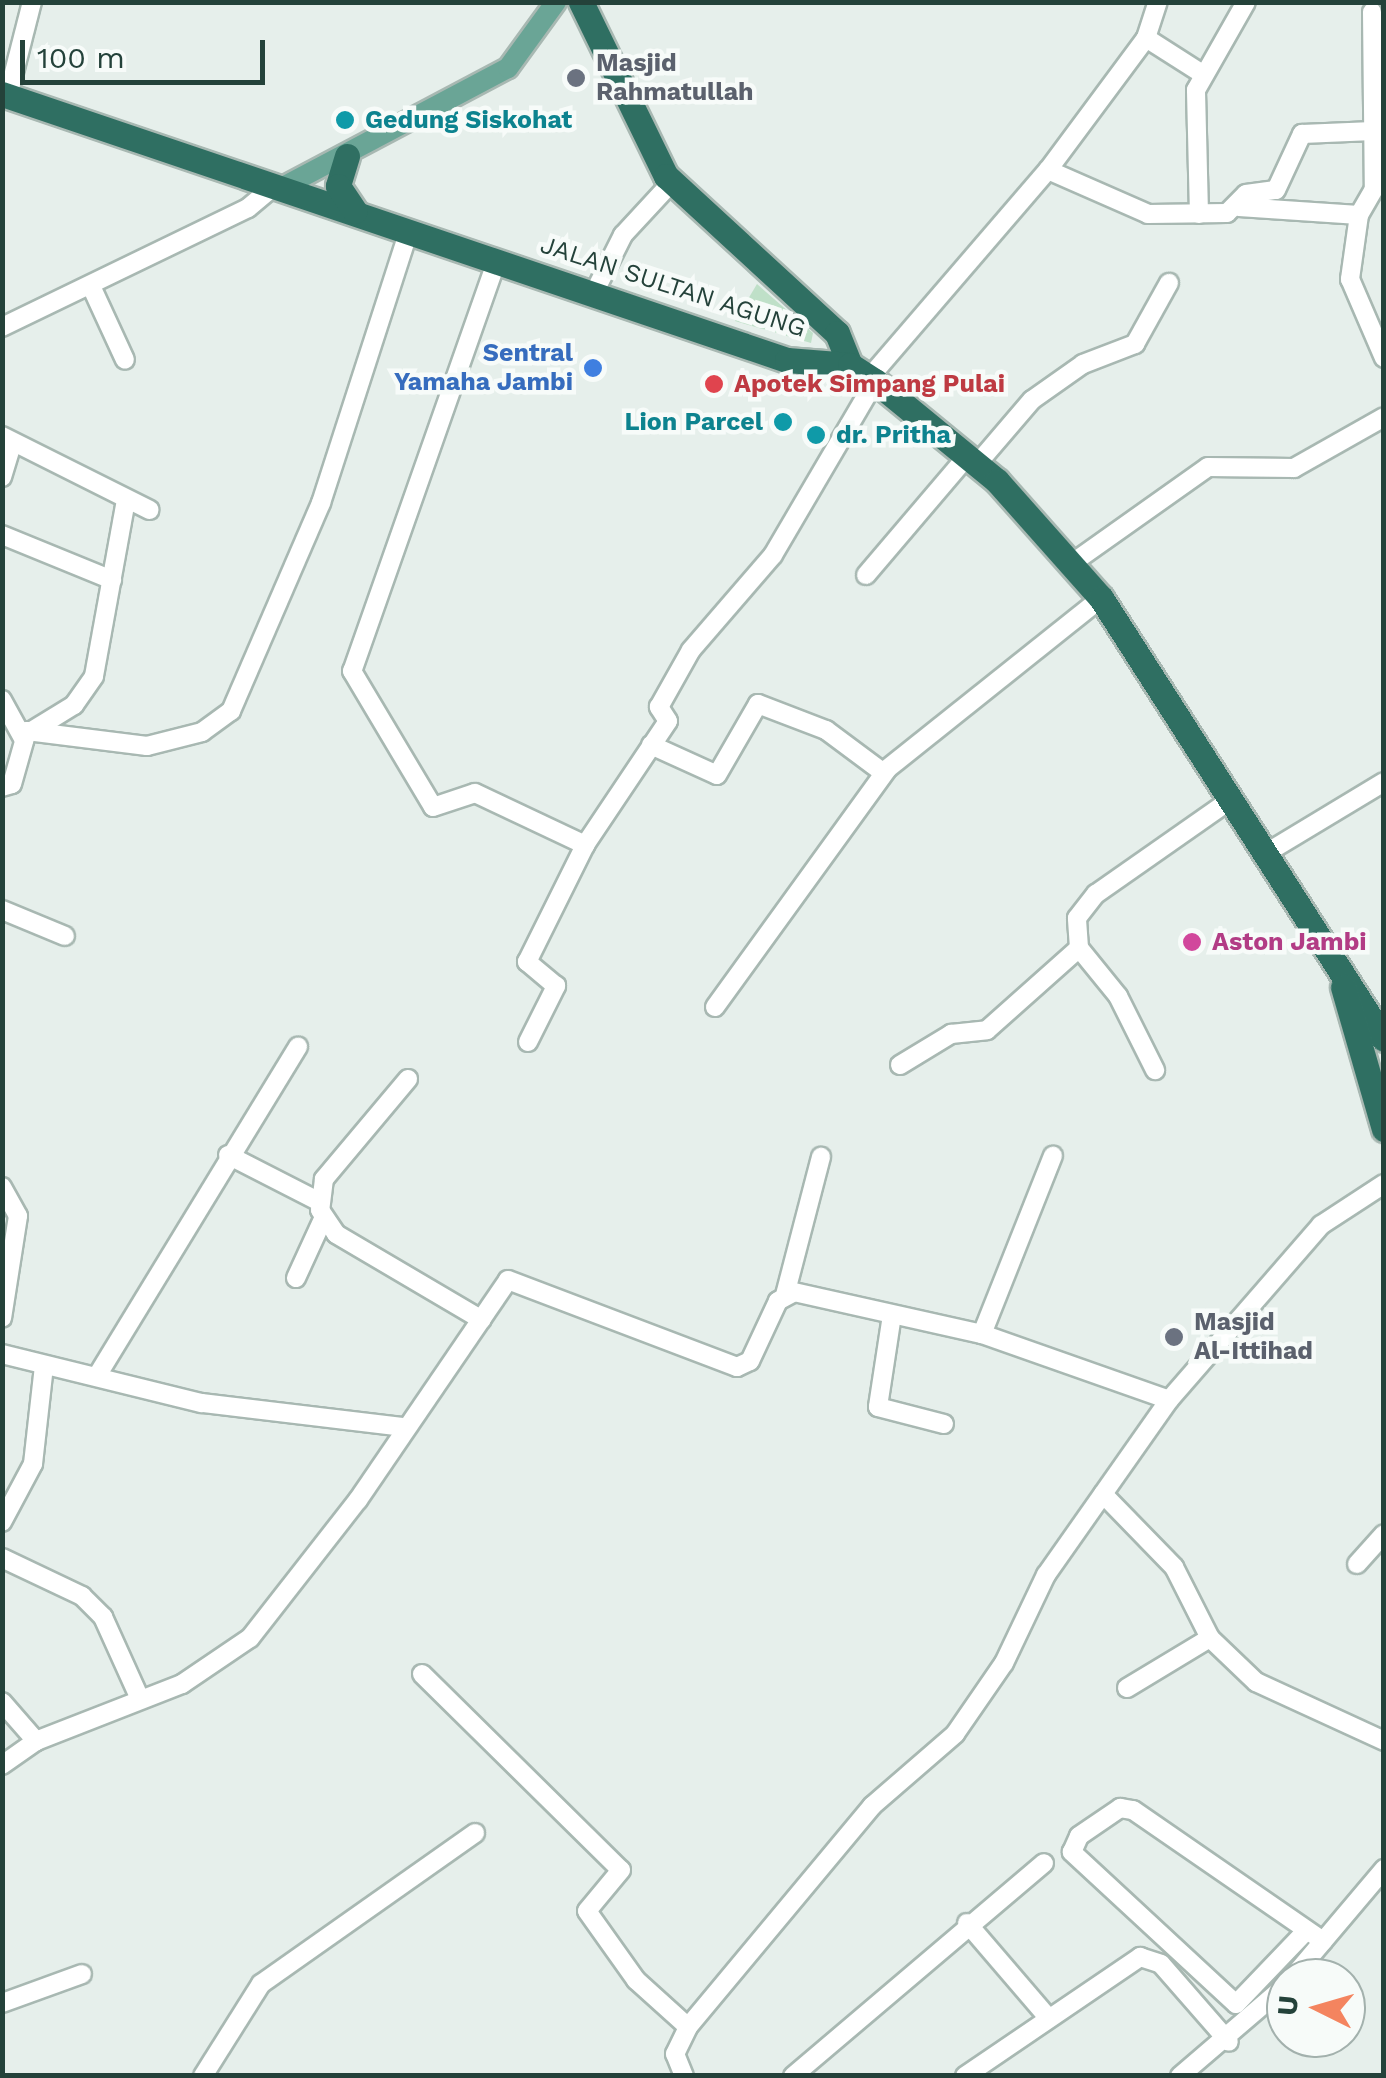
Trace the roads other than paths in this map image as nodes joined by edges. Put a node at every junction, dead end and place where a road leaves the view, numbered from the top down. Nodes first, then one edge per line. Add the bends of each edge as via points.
1 (32, 2) edge
2 (556, 2) edge
3 (581, 2) edge
4 (1158, 2) edge
5 (1246, 2) edge
6 (1372, 12) dead end
7 (1146, 38) junction
8 (1201, 72) junction
9 (6, 95) edge
10 (1373, 131) junction
11 (346, 156) junction
12 (1048, 170) junction
13 (672, 182) junction
14 (280, 185) junction
15 (1379, 189) edge
16 (1239, 207) junction
17 (356, 211) junction
18 (1199, 214) junction
19 (1359, 214) junction
20 (409, 230) junction
21 (497, 260) junction
22 (1169, 284) dead end
23 (91, 286) junction
24 (594, 292) junction
25 (2, 327) edge
26 (1384, 358) edge
27 (125, 360) dead end
28 (865, 374) junction
29 (1384, 417) edge
30 (7, 440) edge
31 (973, 459) junction
32 (2, 477) edge
33 (126, 500) junction
34 (150, 510) dead end
35 (2, 535) edge
36 (1071, 564) junction
37 (866, 575) dead end
38 (112, 580) junction
39 (1101, 598) junction
40 (2, 700) edge
41 (29, 734) junction
42 (651, 745) junction
43 (884, 773) junction
44 (1384, 782) edge
45 (2, 787) edge
46 (1229, 801) junction
47 (585, 845) junction
48 (1264, 855) junction
49 (2, 910) edge
50 (66, 936) dead end
51 (1079, 948) junction
52 (1344, 987) junction
53 (715, 1007) dead end
54 (1384, 1039) edge
55 (528, 1042) dead end
56 (298, 1046) dead end
57 (900, 1066) dead end
58 (1155, 1070) dead end
59 (408, 1079) dead end
60 (1384, 1129) edge
61 (228, 1156) junction
62 (1053, 1156) dead end
63 (820, 1157) dead end
64 (1384, 1184) edge
65 (2, 1187) edge
66 (321, 1210) junction
67 (296, 1278) dead end
68 (785, 1295) junction
69 (892, 1315) junction
70 (2, 1318) edge
71 (482, 1320) junction
72 (982, 1334) junction
73 (2, 1354) edge
74 (44, 1366) junction
75 (97, 1376) junction
76 (1169, 1400) junction
77 (944, 1424) dead end
78 (402, 1428) junction
79 (1103, 1494) junction
80 (2, 1522) edge
81 (1384, 1534) edge
82 (2, 1558) edge
83 (1357, 1564) dead end
84 (1210, 1638) junction
85 (422, 1674) dead end
86 (1127, 1688) dead end
87 (140, 1699) junction
88 (2, 1702) edge
89 (36, 1742) junction
90 (1384, 1742) edge
91 (2, 1764) edge
92 (476, 1833) dead end
93 (1044, 1863) dead end
94 (1384, 1869) edge
95 (967, 1923) junction
96 (1306, 1931) junction
97 (1323, 1941) junction
98 (1309, 1958) edge
99 (82, 1974) dead end
100 (2, 2004) edge
101 (1266, 2005) edge
102 (1045, 2014) junction
103 (688, 2028) junction
104 (1230, 2042) junction
105 (203, 2076) edge
106 (684, 2076) edge
107 (793, 2076) edge
108 (965, 2076) edge
109 (1180, 2076) edge

1 - 9 street
2 - 11 main road via 508,68
3 - 13 highway via 642,143
4 - 7 street
5 - 8 street
6 - 10 street
7 - 8 street
7 - 12 street
8 - 18 street
9 - 14 highway, JALAN SULTAN AGUNG
10 - 15 street
10 - 16 street via 1302,134 1280,186 1246,194
11 - 14 main road
11 - 17 highway via 338,186
12 - 18 street via 1148,214
12 - 28 street
13 - 24 street via 623,235
13 - 28 highway via 838,333
14 - 17 highway, JALAN SULTAN AGUNG
14 - 23 street via 248,208
15 - 19 street
16 - 18 street
16 - 19 street
17 - 20 highway, JALAN SULTAN AGUNG
19 - 26 street via 1350,279
20 - 21 highway, JALAN SULTAN AGUNG
20 - 41 street via 321,502 230,711 202,732 147,746
21 - 24 highway, JALAN SULTAN AGUNG
21 - 47 street via 352,671 433,807 475,794
22 - 31 street via 1135,344 1083,364 1032,400
23 - 25 street
23 - 27 street
24 - 28 highway, JALAN SULTAN AGUNG via 788,360
28 - 31 highway
28 - 42 street via 773,555 691,650 659,707 668,720
29 - 36 street via 1294,468 1208,467
30 - 32 street
30 - 33 street
31 - 36 highway
31 - 37 street
33 - 34 street
33 - 38 street
35 - 38 street
36 - 39 highway
38 - 41 street via 94,676 74,705
39 - 43 street
39 - 46 highway
40 - 41 street
41 - 45 street via 12,784
42 - 43 street via 717,775 756,704 826,730
42 - 47 street
43 - 53 street
44 - 48 street
46 - 48 highway
46 - 51 street via 1096,894 1077,918
47 - 55 street via 527,962 556,980
48 - 52 highway
49 - 50 street
51 - 57 street via 987,1030 951,1034
51 - 58 street via 1118,996
52 - 54 highway
52 - 60 highway
56 - 61 street
59 - 66 street via 324,1178
61 - 66 street
61 - 75 street
62 - 72 street
63 - 68 street
64 - 76 street via 1321,1225
65 - 70 street via 18,1216
66 - 67 street
66 - 71 street
68 - 69 street
68 - 71 street via 744,1366 514,1280 500,1286
69 - 72 street
69 - 77 street via 878,1406
71 - 78 street
72 - 76 street
73 - 74 street
74 - 75 street
74 - 80 street via 33,1464
75 - 78 street via 202,1403
76 - 79 street
78 - 87 street via 358,1500 250,1638 182,1684
79 - 84 street via 1174,1568
79 - 103 street via 955,1734 872,1806
81 - 83 street
82 - 87 street via 82,1596 103,1617
84 - 86 street
84 - 90 street via 1271,1692
85 - 103 street via 621,1870 587,1911 636,1980
87 - 89 street
88 - 89 street
89 - 91 street
92 - 105 street via 261,1984
93 - 95 street
94 - 97 street
95 - 102 street
95 - 107 street
96 - 96 street via 1133,1810 1120,1808 1079,1836 1072,1852 1236,2004
96 - 97 street
97 - 98 street
99 - 100 street
101 - 104 street
102 - 104 street via 1152,1957
102 - 108 street
103 - 106 street via 675,2054
104 - 109 street

